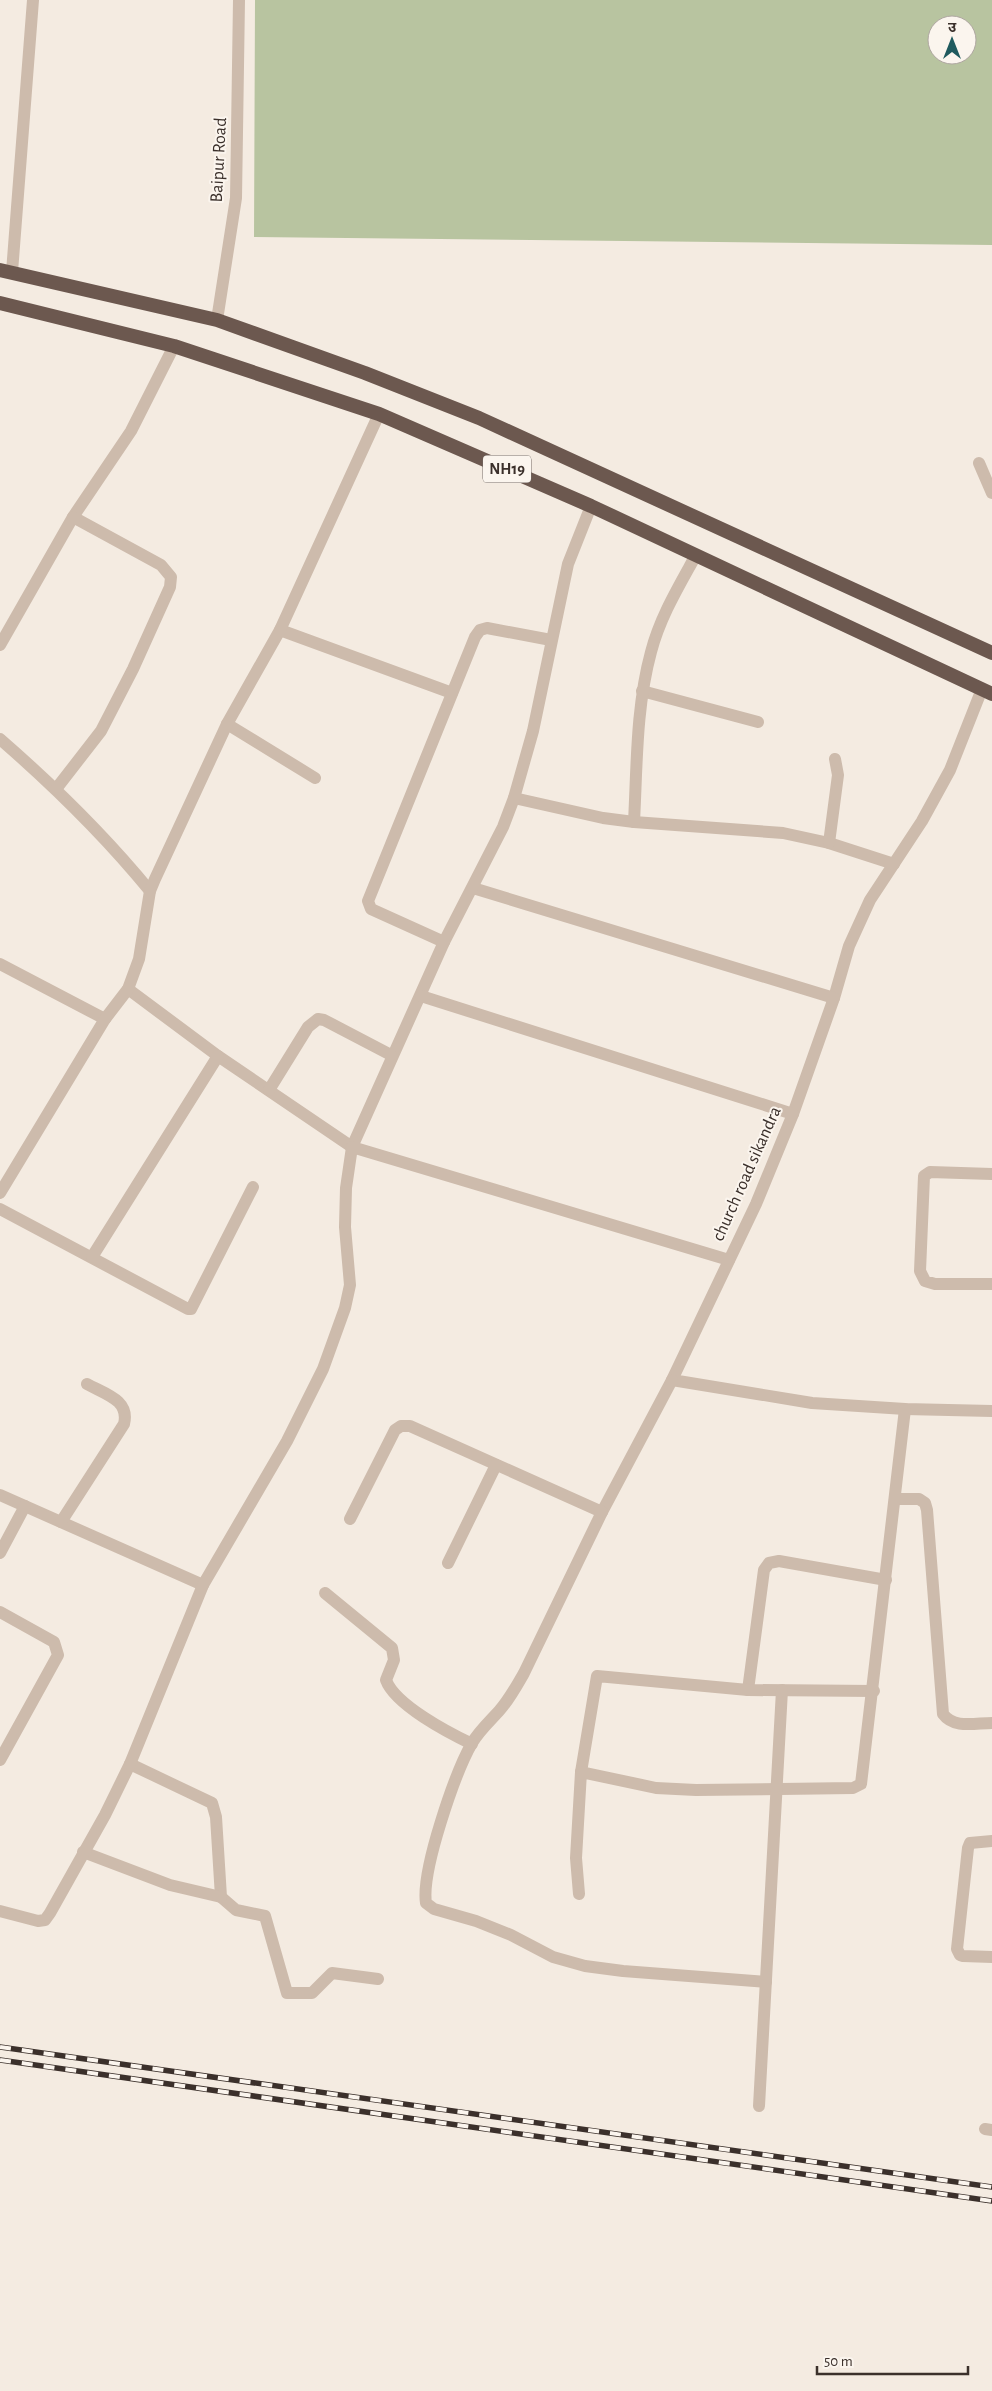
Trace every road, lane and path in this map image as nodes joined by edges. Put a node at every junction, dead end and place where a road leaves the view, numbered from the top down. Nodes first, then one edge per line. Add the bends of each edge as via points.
1 (33, 0) edge
2 (239, 0) edge
3 (6, 271) edge
4 (0, 303) edge
5 (217, 320) junction
6 (174, 346) junction
7 (379, 414) junction
8 (979, 463) dead end
9 (992, 493) edge
10 (591, 506) junction
11 (73, 517) junction
12 (696, 555) junction
13 (280, 630) junction
14 (551, 640) junction
15 (0, 645) edge
16 (992, 653) edge
17 (642, 692) junction
18 (987, 692) edge
19 (452, 693) junction
20 (758, 722) dead end
21 (227, 724) junction
22 (0, 739) edge
23 (835, 759) dead end
24 (315, 778) dead end
25 (56, 789) junction
26 (514, 798) junction
27 (634, 822) junction
28 (829, 842) junction
29 (894, 864) junction
30 (473, 888) junction
31 (150, 891) junction
32 (444, 942) junction
33 (0, 964) edge
34 (128, 989) junction
35 (421, 996) junction
36 (834, 998) junction
37 (105, 1020) junction
38 (218, 1056) junction
39 (391, 1056) junction
40 (269, 1090) junction
41 (793, 1114) junction
42 (352, 1147) junction
43 (992, 1174) edge
44 (253, 1187) dead end
45 (0, 1193) edge
46 (0, 1208) edge
47 (92, 1257) junction
48 (729, 1260) junction
49 (992, 1284) edge
50 (672, 1380) junction
51 (88, 1384) dead end
52 (905, 1409) junction
53 (992, 1411) edge
54 (496, 1465) junction
55 (0, 1495) edge
56 (895, 1499) junction
57 (25, 1506) junction
58 (602, 1512) junction
59 (350, 1519) dead end
60 (61, 1522) junction
61 (0, 1554) edge
62 (448, 1563) dead end
63 (886, 1580) junction
64 (203, 1585) junction
65 (325, 1593) dead end
66 (0, 1612) edge
67 (748, 1690) junction
68 (782, 1690) junction
69 (874, 1691) junction
70 (992, 1722) edge
71 (472, 1744) junction
72 (0, 1760) edge
73 (130, 1764) junction
74 (581, 1772) junction
75 (775, 1789) junction
76 (992, 1841) edge
77 (83, 1852) junction
78 (579, 1894) dead end
79 (221, 1897) junction
80 (0, 1911) edge
81 (992, 1957) edge
82 (378, 1978) dead end
83 (766, 1982) junction
84 (759, 2106) dead end

1 - 3 street
2 - 5 street, Baipur Road via 236,198
3 - 5 highway, NH19
4 - 6 highway, NH19
5 - 16 highway, NH19 via 479,418
6 - 7 highway, NH19
6 - 11 street via 131,431
7 - 10 highway, NH19
7 - 13 street
8 - 9 street
10 - 12 highway, NH19
10 - 14 street via 568,564
11 - 15 street
11 - 25 street via 161,565 171,578 101,731
12 - 17 street via 667,609 651,650
12 - 18 highway, NH19
13 - 19 street
13 - 21 street
14 - 19 street via 487,628 480,630
14 - 26 street via 534,731
17 - 20 street
17 - 27 street
18 - 29 street, church road sikandra via 950,770
19 - 32 street via 368,904 371,909
21 - 24 street
21 - 31 street
22 - 25 street
23 - 28 street via 838,775
25 - 31 street
26 - 27 street
26 - 30 street
27 - 28 street via 783,834
28 - 29 street
29 - 36 street, church road sikandra via 870,900 849,946
30 - 32 street
30 - 36 street
31 - 34 street via 139,959
32 - 35 street
33 - 37 street
34 - 37 street
34 - 38 street
35 - 39 street
35 - 41 street
36 - 41 street, church road sikandra
37 - 45 street
38 - 40 street
38 - 47 street
39 - 40 street via 318,1019 308,1026
39 - 42 street
40 - 42 street
41 - 48 street, church road sikandra
42 - 48 street
42 - 64 street via 346,1188 345,1227 350,1285 346,1308 323,1369 287,1441
43 - 49 street via 930,1172 924,1176 920,1271 925,1281 935,1284
44 - 47 street via 191,1309 185,1309
46 - 47 street
48 - 50 street, church road sikandra
50 - 52 street via 812,1403
50 - 58 street, church road sikandra
51 - 60 street via 124,1406 126,1414 124,1424
52 - 53 street
52 - 56 street
54 - 58 street
54 - 59 street via 410,1426 400,1426 395,1430
54 - 62 street
55 - 57 street
56 - 63 street
56 - 70 street via 919,1499 925,1502 928,1510 943,1714 948,1721 958,1724
57 - 60 street
57 - 61 street
58 - 71 street, church road sikandra via 524,1673 509,1699
60 - 64 street
63 - 67 street via 779,1561 769,1563 764,1570
63 - 69 street
64 - 73 street
65 - 71 street via 392,1648 394,1660 386,1680 401,1698 434,1725
66 - 72 street via 54,1642 58,1655
67 - 68 street
67 - 74 street via 597,1676
68 - 69 street
68 - 75 street
69 - 75 street via 861,1784 853,1788
71 - 83 street, church road sikandra via 452,1790 430,1860 424,1892 426,1903 434,1909 476,1921 553,1957 585,1966 623,1972
73 - 77 street
73 - 79 street via 212,1803 216,1817
74 - 75 street via 656,1788
74 - 78 street via 576,1858
75 - 83 street
76 - 81 street via 975,1841 968,1848 957,1949 963,1956
77 - 79 street via 170,1885
77 - 80 street via 45,1920
79 - 82 street via 238,1911 265,1916 288,1993 312,1993 336,1972
83 - 84 street

